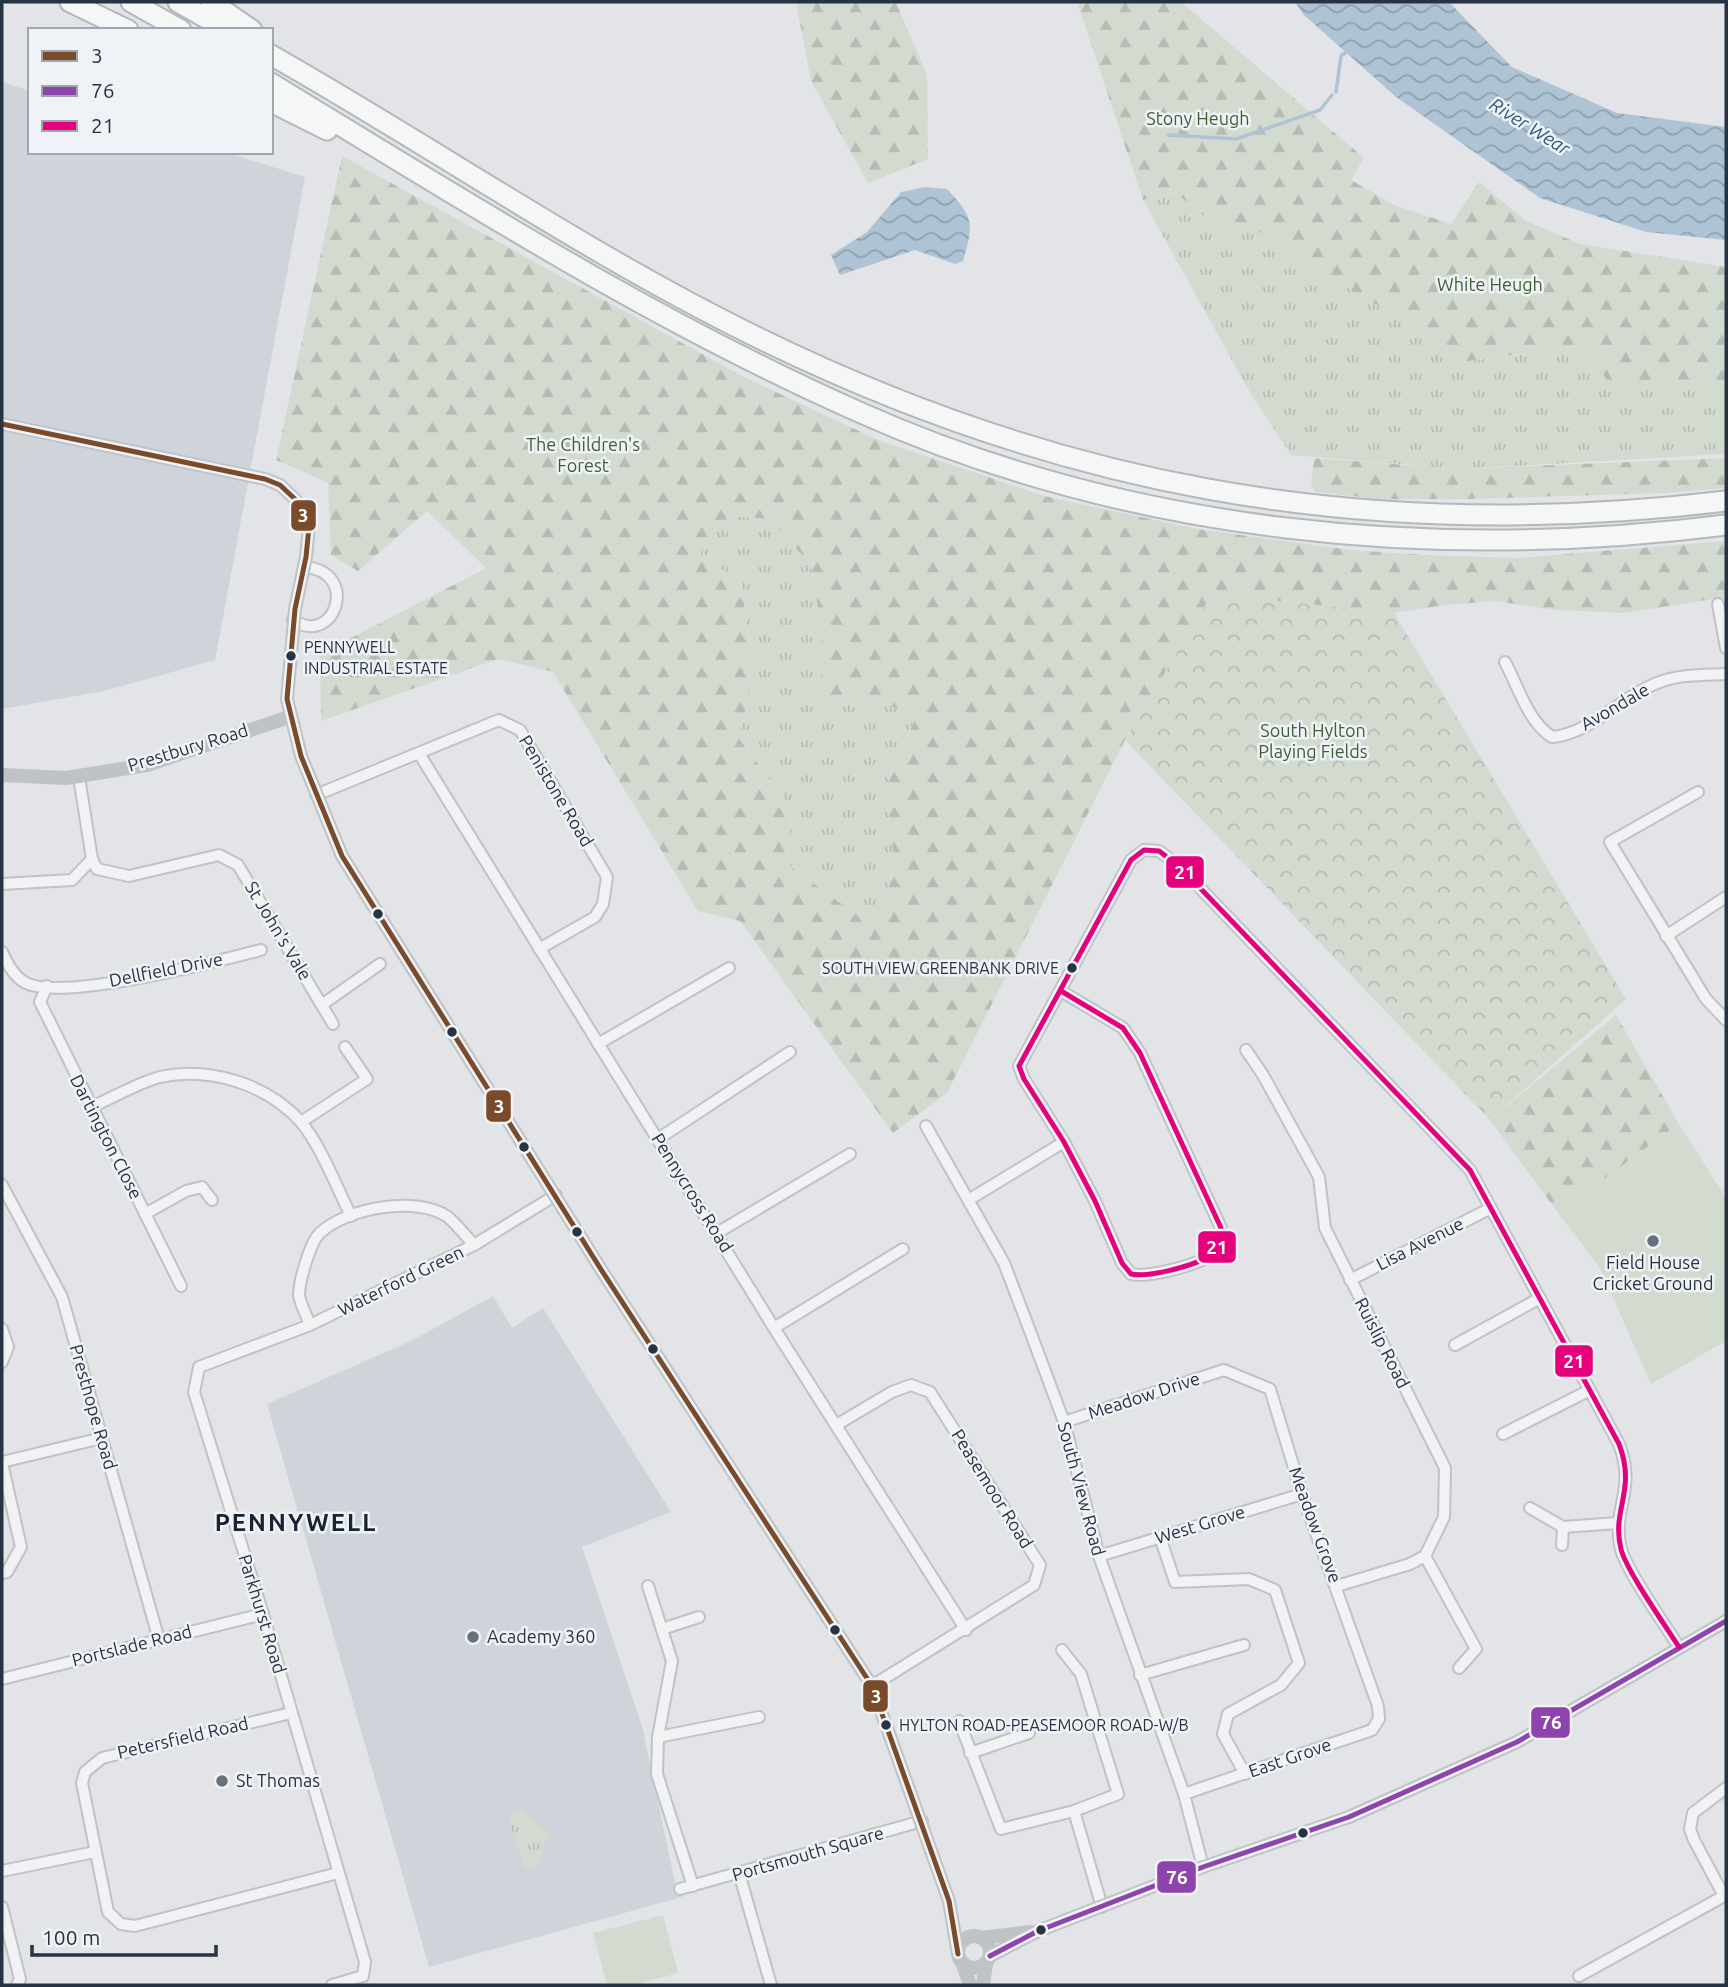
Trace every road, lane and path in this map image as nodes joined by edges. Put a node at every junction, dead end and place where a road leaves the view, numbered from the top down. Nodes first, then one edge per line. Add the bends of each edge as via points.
1 (70, 2) edge
2 (131, 2) edge
3 (178, 2) edge
4 (211, 2) edge
5 (124, 28) edge
6 (177, 28) edge
7 (224, 28) edge
8 (249, 28) edge
9 (273, 44) edge
10 (273, 56) edge
11 (273, 84) edge
12 (273, 103) edge
13 (383, 118) junction
14 (453, 194) junction
15 (2, 424) edge
16 (1726, 501) edge
17 (1726, 526) edge
18 (304, 567) junction
19 (1718, 604) dead end
20 (293, 620) junction
21 (1726, 648) edge
22 (1506, 662) dead end
23 (1726, 674) edge
24 (289, 717) junction
25 (420, 755) junction
26 (2, 775) edge
27 (79, 776) junction
28 (1698, 792) dead end
29 (316, 794) junction
30 (92, 859) junction
31 (2, 884) edge
32 (1726, 897) edge
33 (1666, 936) junction
34 (539, 948) junction
35 (261, 950) dead end
36 (2, 952) edge
37 (380, 964) dead end
38 (729, 968) dead end
39 (47, 986) junction
40 (1061, 991) junction
41 (323, 1004) junction
42 (1726, 1020) edge
43 (333, 1024) dead end
44 (598, 1044) junction
45 (345, 1047) dead end
46 (1246, 1050) dead end
47 (790, 1052) dead end
48 (91, 1107) junction
49 (301, 1122) junction
50 (926, 1126) dead end
51 (658, 1139) junction
52 (1063, 1142) junction
53 (850, 1154) dead end
54 (2, 1185) edge
55 (556, 1195) junction
56 (970, 1199) junction
57 (212, 1200) dead end
58 (1491, 1208) junction
59 (145, 1214) junction
60 (351, 1216) junction
61 (717, 1233) junction
62 (474, 1245) junction
63 (903, 1249) dead end
64 (1350, 1280) junction
65 (181, 1286) dead end
66 (1539, 1298) junction
67 (310, 1325) junction
68 (774, 1328) junction
69 (2, 1329) edge
70 (1455, 1345) dead end
71 (2, 1362) edge
72 (1224, 1370) joint
73 (1590, 1390) junction
74 (1064, 1422) junction
75 (838, 1424) junction
76 (1503, 1434) dead end
77 (102, 1438) junction
78 (2, 1463) edge
79 (1302, 1493) junction
80 (1530, 1508) dead end
81 (1618, 1523) junction
82 (1563, 1527) junction
83 (1160, 1537) junction
84 (1562, 1545) dead end
85 (1099, 1556) junction
86 (1425, 1556) junction
87 (2, 1573) edge
88 (648, 1586) dead end
89 (1338, 1587) junction
90 (263, 1614) junction
91 (699, 1617) dead end
92 (1726, 1621) edge
93 (662, 1629) junction
94 (966, 1630) junction
95 (159, 1640) junction
96 (1244, 1645) dead end
97 (1679, 1647) junction
98 (1062, 1650) dead end
99 (1459, 1668) dead end
100 (1140, 1675) junction
101 (2, 1679) edge
102 (872, 1686) junction
103 (1378, 1706) joint
104 (292, 1713) junction
105 (759, 1717) dead end
106 (959, 1721) dead end
107 (1030, 1733) dead end
108 (658, 1737) junction
109 (971, 1753) junction
110 (1245, 1774) junction
111 (1726, 1788) edge
112 (1184, 1794) junction
113 (1074, 1811) junction
114 (922, 1821) junction
115 (95, 1852) junction
116 (1203, 1867) junction
117 (2, 1871) edge
118 (338, 1873) junction
119 (739, 1873) junction
120 (693, 1885) junction
121 (680, 1889) dead end
122 (1725, 1896) edge
123 (1102, 1906) junction
124 (2, 1907) edge
125 (952, 1910) junction
126 (1038, 1931) junction
127 (978, 1937) junction
128 (961, 1959) junction
129 (988, 1960) junction
130 (1579, 1976) dead end
131 (17, 1985) edge
132 (332, 1985) edge
133 (772, 1985) edge
134 (970, 1985) edge
135 (983, 1985) edge

1 - 5 highway
2 - 6 highway
3 - 7 highway
4 - 8 highway
9 - 13 highway
10 - 13 highway
11 - 14 highway
12 - 14 highway
13 - 16 highway via 601,252 717,317 925,411 1065,458 1258,499 1368,512 1549,515
14 - 17 highway via 722,348 915,435 1063,485 1196,515 1394,539 1554,540
15 - 18 street via 280,485 296,500 309,527
18 - 20 street
18 - 20 street via 331,578 336,607 331,616 314,626 304,627
19 - 21 street
20 - 24 street via 286,699
22 - 23 street, Avondale via 1533,718 1552,737 1575,731 1657,683
24 - 27 street, Prestbury Road via 147,765
24 - 29 street
25 - 29 street, Penistone Road
25 - 34 street, Pennycross Road
25 - 34 street, Penistone Road via 499,720 520,730 607,877 603,904 595,917
26 - 27 street, Prestbury Road
27 - 30 street
28 - 33 street via 1610,842
29 - 55 street via 342,856
30 - 31 street via 72,880
30 - 41 street, St John's Vale via 97,869 129,876 219,855 238,865
32 - 33 street
33 - 42 street via 1706,999
34 - 44 street, Pennycross Road
35 - 39 street, Dellfield Drive via 139,979
36 - 39 street, Dellfield Drive via 25,983
37 - 41 street
38 - 44 street
39 - 48 street, Dartington Close via 40,1002
40 - 52 street via 1019,1066
40 - 52 street via 1123,1028 1140,1053 1221,1228 1220,1240 1208,1257 1152,1275 1131,1274
40 - 58 street via 1131,860 1144,850 1159,851 1179,866 1470,1170
41 - 43 street, St John's Vale
44 - 51 street, Pennycross Road
45 - 49 street via 366,1079
46 - 64 street, Ruislip Road via 1319,1177 1325,1228
47 - 51 street
48 - 49 street via 159,1077 208,1074 254,1088
48 - 59 street, Dartington Close
49 - 60 street
50 - 56 street, South View Road
51 - 61 street, Pennycross Road
52 - 56 street
53 - 61 street
54 - 77 street, Presthope Road via 62,1297
55 - 62 street
55 - 102 street
56 - 74 street, South View Road via 1004,1263
57 - 59 street via 202,1187
58 - 64 street, Lisa Avenue
58 - 66 street
59 - 65 street, Dartington Close
60 - 62 street, Waterford Green via 387,1205 419,1206 447,1217
60 - 67 street, Waterford Green via 319,1234 305,1263 299,1295
61 - 68 street, Pennycross Road
62 - 67 street, Waterford Green
63 - 68 street
64 - 86 street, Ruislip Road via 1445,1468 1444,1517
66 - 70 street
66 - 73 street
67 - 90 street, Parkhurst Road via 200,1367 194,1392
68 - 75 street, Pennycross Road
69 - 71 street via 8,1346
72 - 74 street, Meadow Drive
72 - 79 street, Meadow Grove via 1270,1389
73 - 76 street
73 - 81 street via 1628,1466 1627,1492
74 - 85 street, South View Road
75 - 94 street, Pennycross Road
75 - 94 street, Peasemoor Road via 911,1385 930,1392 1040,1565 1034,1586
77 - 78 street
77 - 95 street, Presthope Road
78 - 87 street via 21,1547
79 - 83 street, West Grove
79 - 89 street, Meadow Grove
80 - 82 street
81 - 82 street
81 - 97 street via 1621,1551
82 - 84 street
83 - 85 street, West Grove
83 - 110 street via 1175,1582 1249,1578 1275,1590 1299,1663 1281,1685 1228,1714 1223,1734
85 - 100 street, South View Road
86 - 89 street
86 - 99 street via 1476,1649
88 - 93 street
89 - 103 street, Meadow Grove
90 - 95 street, Portslade Road
90 - 104 street, Parkhurst Road
91 - 93 street
92 - 97 street
93 - 108 street via 672,1661
94 - 102 street, Peasemoor Road
95 - 101 street, Portslade Road
96 - 100 street
97 - 116 street via 1517,1742 1349,1817
98 - 113 street via 1081,1674 1118,1794
100 - 112 street, South View Road
102 - 114 street
103 - 110 street, East Grove via 1379,1719 1372,1730
104 - 115 street, Petersfield Road via 102,1758 85,1772 82,1783
104 - 118 street, Parkhurst Road
105 - 108 street
106 - 109 street
107 - 109 street
108 - 120 street via 657,1774
109 - 113 street via 1001,1829
110 - 112 street, East Grove
111 - 122 street via 1693,1813 1690,1829
112 - 116 street, South View Road
113 - 123 street
114 - 119 street, Portsmouth Square
114 - 125 street
115 - 117 street
115 - 118 street, Petersfield Road via 108,1912 121,1924 135,1926
116 - 123 street
118 - 132 street, Parkhurst Road via 365,1962 363,1976
119 - 120 street, Portsmouth Square
119 - 133 street
120 - 121 street, Portsmouth Square
122 - 130 street
123 - 126 street
124 - 131 street via 20,1979
125 - 127 street
125 - 128 street
126 - 127 street
126 - 129 street
127 - 128 street via 965,1939
127 - 129 street via 988,1943
128 - 129 street via 973,1968
128 - 134 street
129 - 135 street

